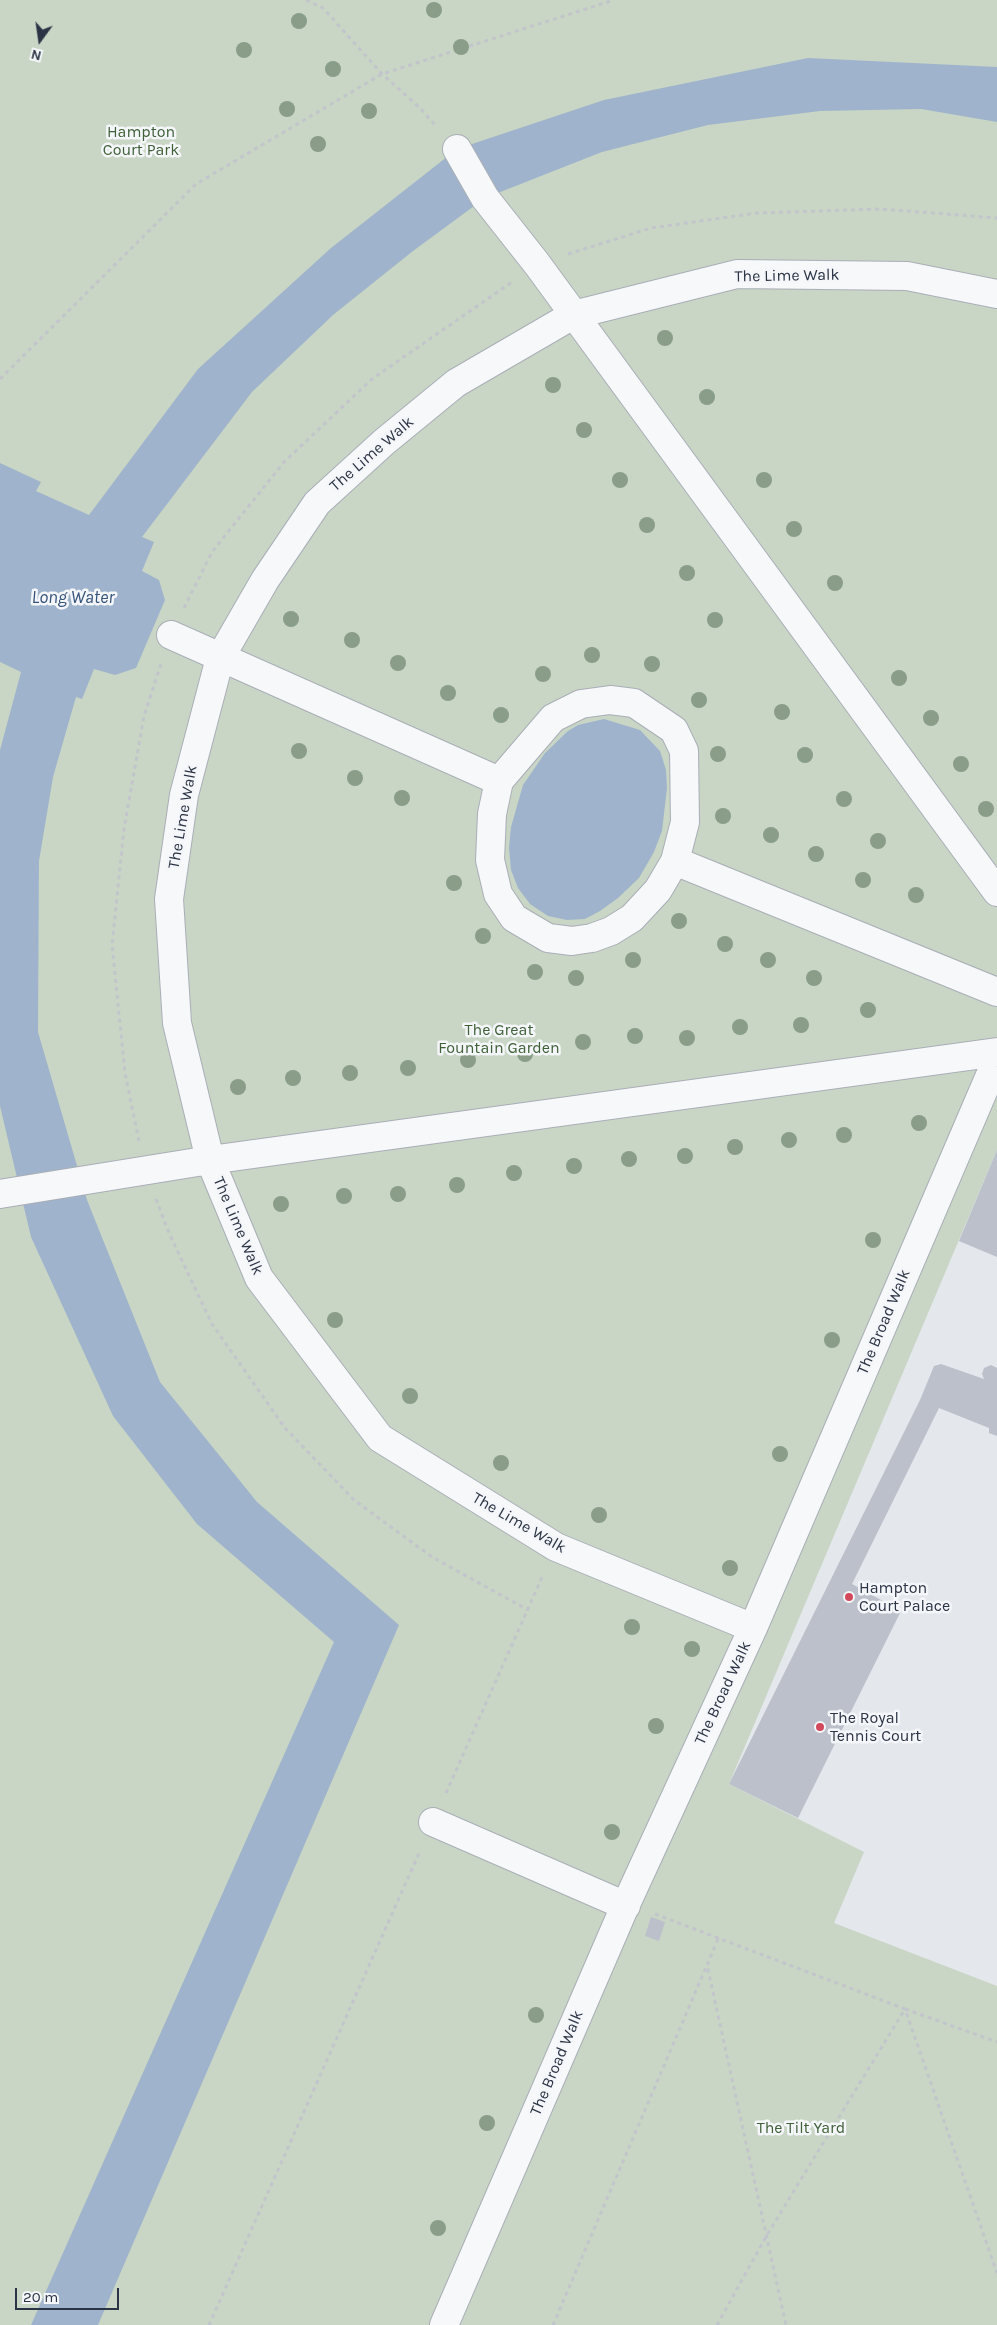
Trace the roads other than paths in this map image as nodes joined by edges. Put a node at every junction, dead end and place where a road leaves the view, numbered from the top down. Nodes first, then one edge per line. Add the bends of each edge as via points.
1 (457, 149) road end
2 (997, 294) edge
3 (573, 315) junction
4 (171, 636) road end
5 (220, 658) junction
6 (500, 781) junction
7 (674, 861) junction
8 (997, 892) edge
9 (997, 992) edge
10 (997, 1052) edge
11 (997, 1059) edge
12 (210, 1160) junction
13 (1, 1194) edge
14 (753, 1628) junction
15 (433, 1822) road end
16 (626, 1906) junction
17 (444, 2325) edge

1 - 3 street via 485,198
2 - 3 street, The Lime Walk via 907,276 737,274
3 - 5 street, The Lime Walk via 456,383 317,503 265,580
3 - 8 street
4 - 5 street
5 - 6 street
5 - 12 street, The Lime Walk via 184,794 169,899 177,1023
6 - 7 street via 492,814 490,860 498,894 514,918 548,938 572,941 611,931 632,918 658,890
6 - 7 street via 553,718 581,704 610,700 634,703 674,730 684,751 685,822
7 - 9 street
10 - 12 street
11 - 14 street, The Broad Walk
12 - 13 street
12 - 14 street, The Lime Walk via 258,1278 380,1438 556,1547
14 - 16 street, The Broad Walk
15 - 16 street
16 - 17 street, The Broad Walk

